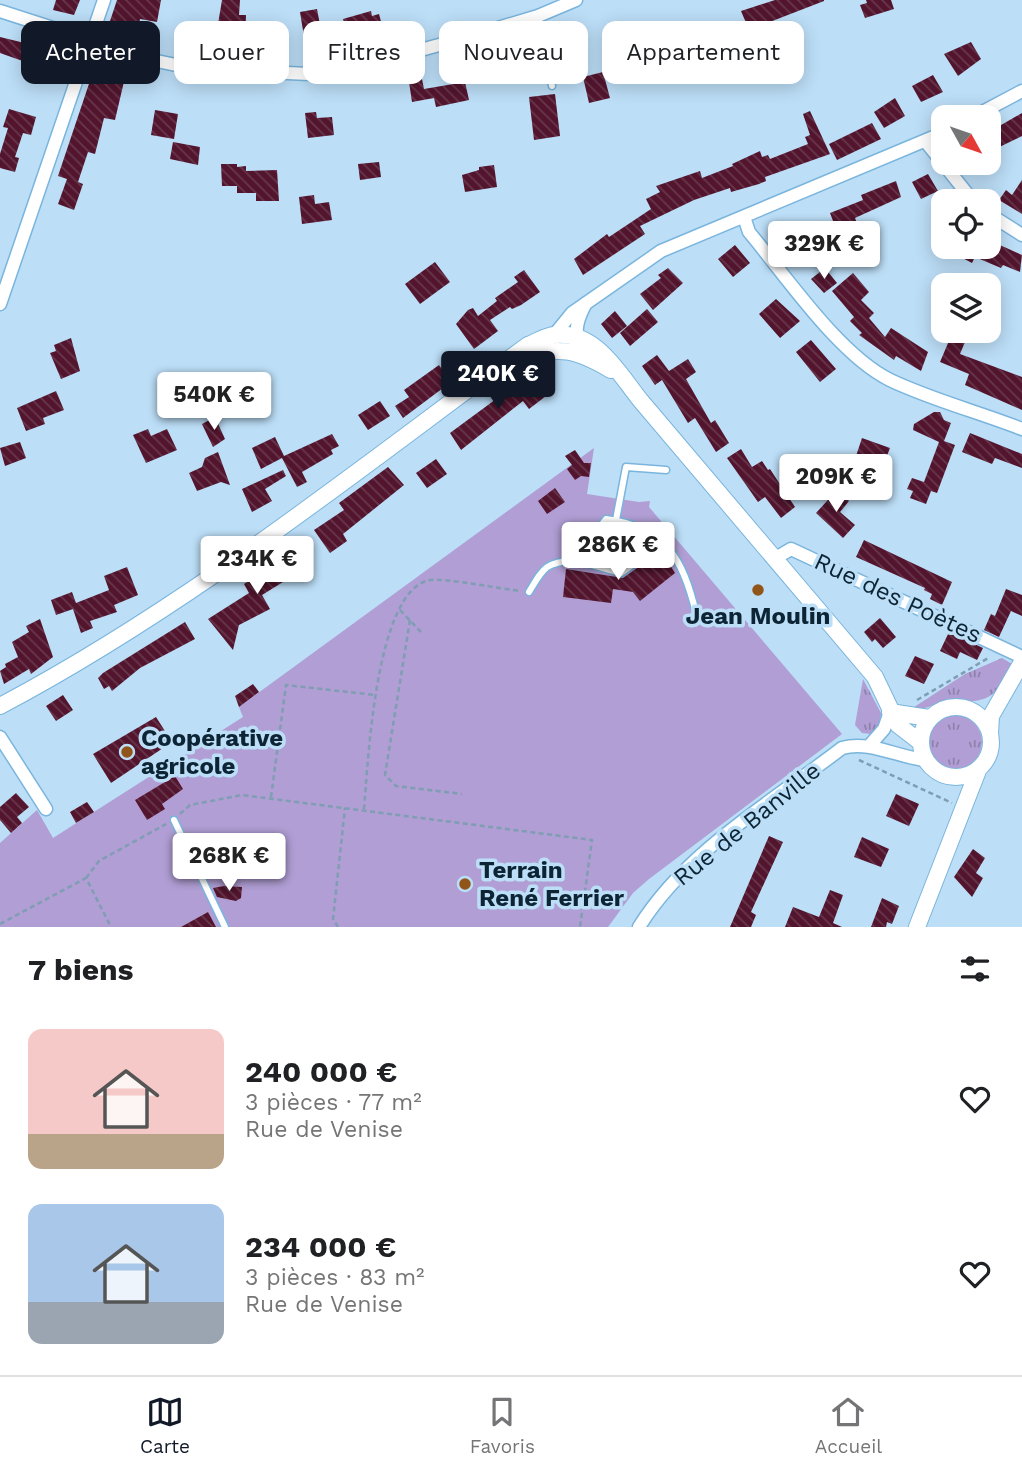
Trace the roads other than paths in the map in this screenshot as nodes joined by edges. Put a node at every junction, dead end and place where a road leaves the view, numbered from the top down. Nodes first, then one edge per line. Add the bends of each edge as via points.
1 (104, 0) edge
2 (576, 0) edge
3 (0, 11) edge
4 (538, 16) junction
5 (31, 21) edge
6 (97, 21) edge
7 (160, 62) edge
8 (76, 84) edge
9 (552, 86) dead end
10 (1022, 91) edge
11 (996, 105) edge
12 (931, 139) edge
13 (926, 142) junction
14 (963, 189) edge
15 (744, 217) junction
16 (1001, 222) edge
17 (1022, 235) edge
18 (586, 303) junction
19 (0, 304) edge
20 (554, 335) junction
21 (577, 339) junction
22 (588, 356) junction
23 (502, 365) junction
24 (619, 374) junction
25 (1022, 429) edge
26 (667, 470) dead end
27 (616, 520) junction
28 (774, 559) junction
29 (574, 560) junction
30 (639, 560) dead end
31 (529, 592) road end
32 (696, 613) dead end
33 (1022, 657) edge
34 (1022, 662) edge
35 (1002, 696) junction
36 (0, 706) edge
37 (964, 707) junction
38 (890, 712) junction
39 (929, 718) junction
40 (990, 733) junction
41 (0, 737) edge
42 (869, 746) junction
43 (922, 749) junction
44 (979, 768) junction
45 (950, 777) junction
46 (46, 809) dead end
47 (174, 820) road end
48 (958, 825) junction
49 (225, 927) edge
50 (639, 927) edge
51 (917, 927) edge

1 - 6 street
2 - 4 street
3 - 5 street
4 - 7 street via 362,66 309,75 195,69
4 - 9 lane
8 - 19 street
10 - 11 street
12 - 13 street
13 - 14 street
13 - 15 street
15 - 18 street via 661,251
15 - 25 street via 758,242 867,365 890,379
16 - 17 street
18 - 20 street
18 - 21 street via 578,319
20 - 21 main road
20 - 23 main road via 528,345
21 - 22 street
21 - 24 main road via 609,357
22 - 23 main road via 564,349
22 - 24 main road
23 - 36 main road via 229,565
24 - 28 main road
26 - 27 lane via 626,467
27 - 29 lane via 606,519
27 - 32 lane via 664,541 684,569
28 - 33 street, Rue des Poètes via 791,549
28 - 38 main road via 875,677
29 - 30 lane via 621,573
29 - 31 lane via 544,567
34 - 35 main road
35 - 37 main road
35 - 40 main road
37 - 39 main road via 939,710
37 - 40 main road via 975,712
38 - 39 main road
38 - 42 street via 884,729
38 - 43 main road
39 - 43 main road
40 - 44 main road via 991,746
41 - 46 street
42 - 43 street, Rue de Banville via 897,755
42 - 50 street, Rue de Banville via 842,748 696,859 671,883
43 - 45 main road via 940,774
44 - 45 main road
44 - 48 main road
45 - 48 main road via 960,806
47 - 49 lane
48 - 51 main road

